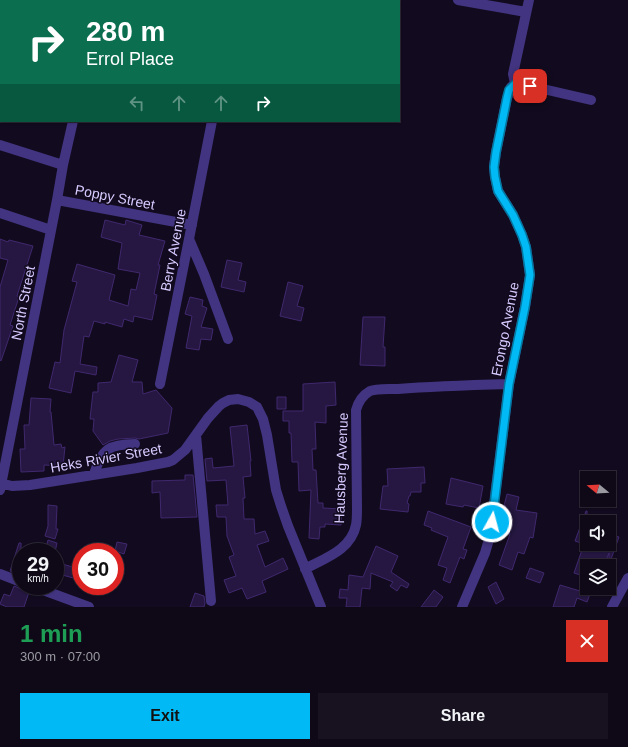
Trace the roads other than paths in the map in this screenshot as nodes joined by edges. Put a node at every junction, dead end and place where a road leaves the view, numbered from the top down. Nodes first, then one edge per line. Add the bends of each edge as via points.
1 (458, 0) edge
2 (529, 0) edge
3 (526, 12) junction
4 (515, 84) junction
5 (591, 100) dead end
6 (73, 122) edge
7 (212, 122) edge
8 (0, 145) edge
9 (63, 165) junction
10 (57, 200) junction
11 (0, 213) edge
12 (192, 225) junction
13 (51, 230) junction
14 (189, 239) junction
15 (228, 339) dead end
16 (160, 384) dead end
17 (509, 384) junction
18 (196, 435) junction
19 (135, 444) dead end
20 (94, 474) junction
21 (0, 486) edge
22 (305, 569) junction
23 (0, 574) edge
24 (628, 578) edge
25 (12, 579) edge
26 (56, 595) edge
27 (211, 601) dead end
28 (89, 607) edge
29 (321, 607) edge
30 (462, 607) edge
31 (612, 607) edge

1 - 3 street
2 - 3 street
3 - 4 street via 514,74
4 - 5 street
4 - 17 street, Erongo Avenue via 509,90 494,167 498,191 524,241 530,275
6 - 9 street, North Street
7 - 12 street, Berry Avenue
8 - 9 street
9 - 10 street, North Street
10 - 12 street, Poppy Street
10 - 13 street, North Street
11 - 13 street
12 - 14 street, Berry Avenue
13 - 21 street, North Street
14 - 15 street
14 - 16 street, Berry Avenue
17 - 22 street, Hausberg Avenue via 372,390 367,393 360,400 356,410 357,509 354,530 344,547
17 - 30 street, Erongo Avenue via 490,536
18 - 20 street, Heks Rivier Street via 182,453 168,462
18 - 22 street, Heks Rivier Street via 219,406 229,400 243,400 257,407 266,428 281,506
18 - 27 street
19 - 20 street via 109,448
20 - 21 street, Heks Rivier Street via 16,486
22 - 29 street, Heks Rivier Street
23 - 25 street
24 - 31 street
26 - 28 street

